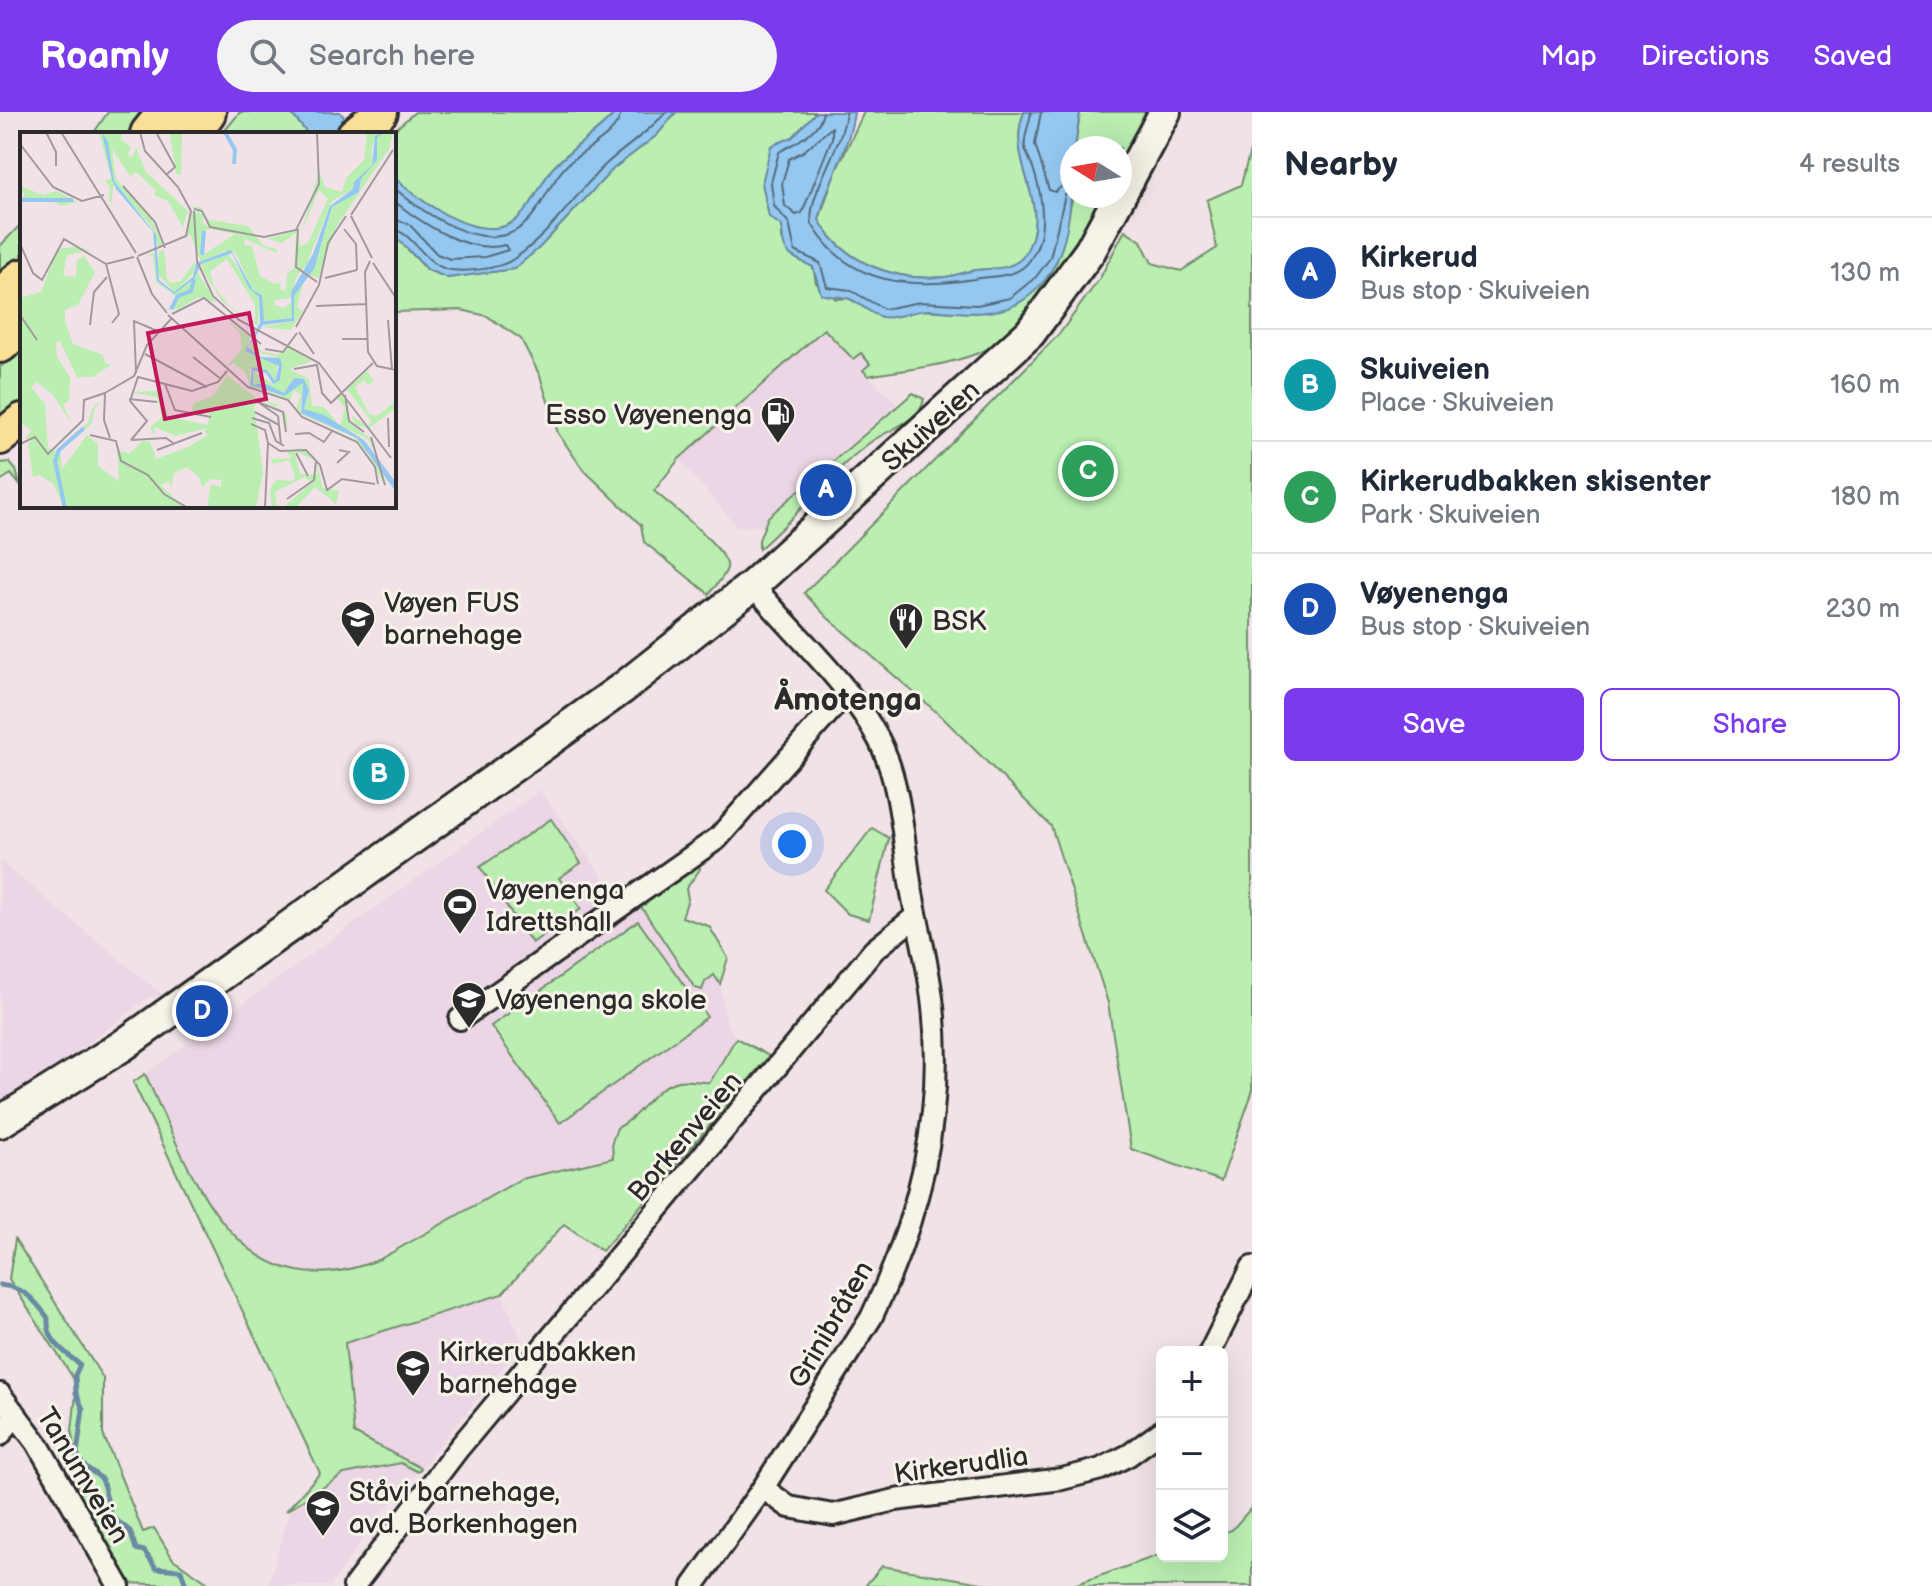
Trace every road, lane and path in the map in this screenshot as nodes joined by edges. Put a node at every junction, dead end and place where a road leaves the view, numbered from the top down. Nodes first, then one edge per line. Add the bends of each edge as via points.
1 (381, 112) edge
2 (1165, 112) edge
3 (194, 119) edge
4 (156, 132) edge
5 (356, 132) edge
6 (20, 281) edge
7 (0, 300) edge
8 (20, 324) edge
9 (0, 343) edge
10 (20, 422) edge
11 (0, 438) edge
12 (753, 585) junction
13 (846, 693) junction
14 (916, 916) junction
15 (460, 1019) dead end
16 (0, 1122) edge
17 (1252, 1267) edge
18 (1213, 1346) edge
19 (0, 1394) edge
20 (16, 1414) junction
21 (0, 1435) edge
22 (1156, 1435) edge
23 (763, 1488) junction
24 (119, 1586) edge
25 (354, 1586) edge
26 (693, 1586) edge

1 - 5 main road
2 - 12 main road, Skuiveien via 1090,251 1030,333
3 - 4 highway
6 - 7 highway
8 - 9 highway
10 - 11 main road
12 - 13 street
12 - 16 main road, Skuiveien via 624,687 122,1046
13 - 14 street via 881,744
13 - 15 street via 718,838
14 - 23 street, Grinibråten via 936,1051 930,1128 911,1219 871,1318
14 - 25 street, Borkenveien via 874,950 458,1449
17 - 18 street
19 - 20 street, Tanumveien
20 - 21 street
20 - 24 street, Tanumveien
22 - 23 street, Kirkerudlia via 1101,1469 1062,1479 895,1500 833,1515 789,1507
23 - 26 street, Grinibråten

